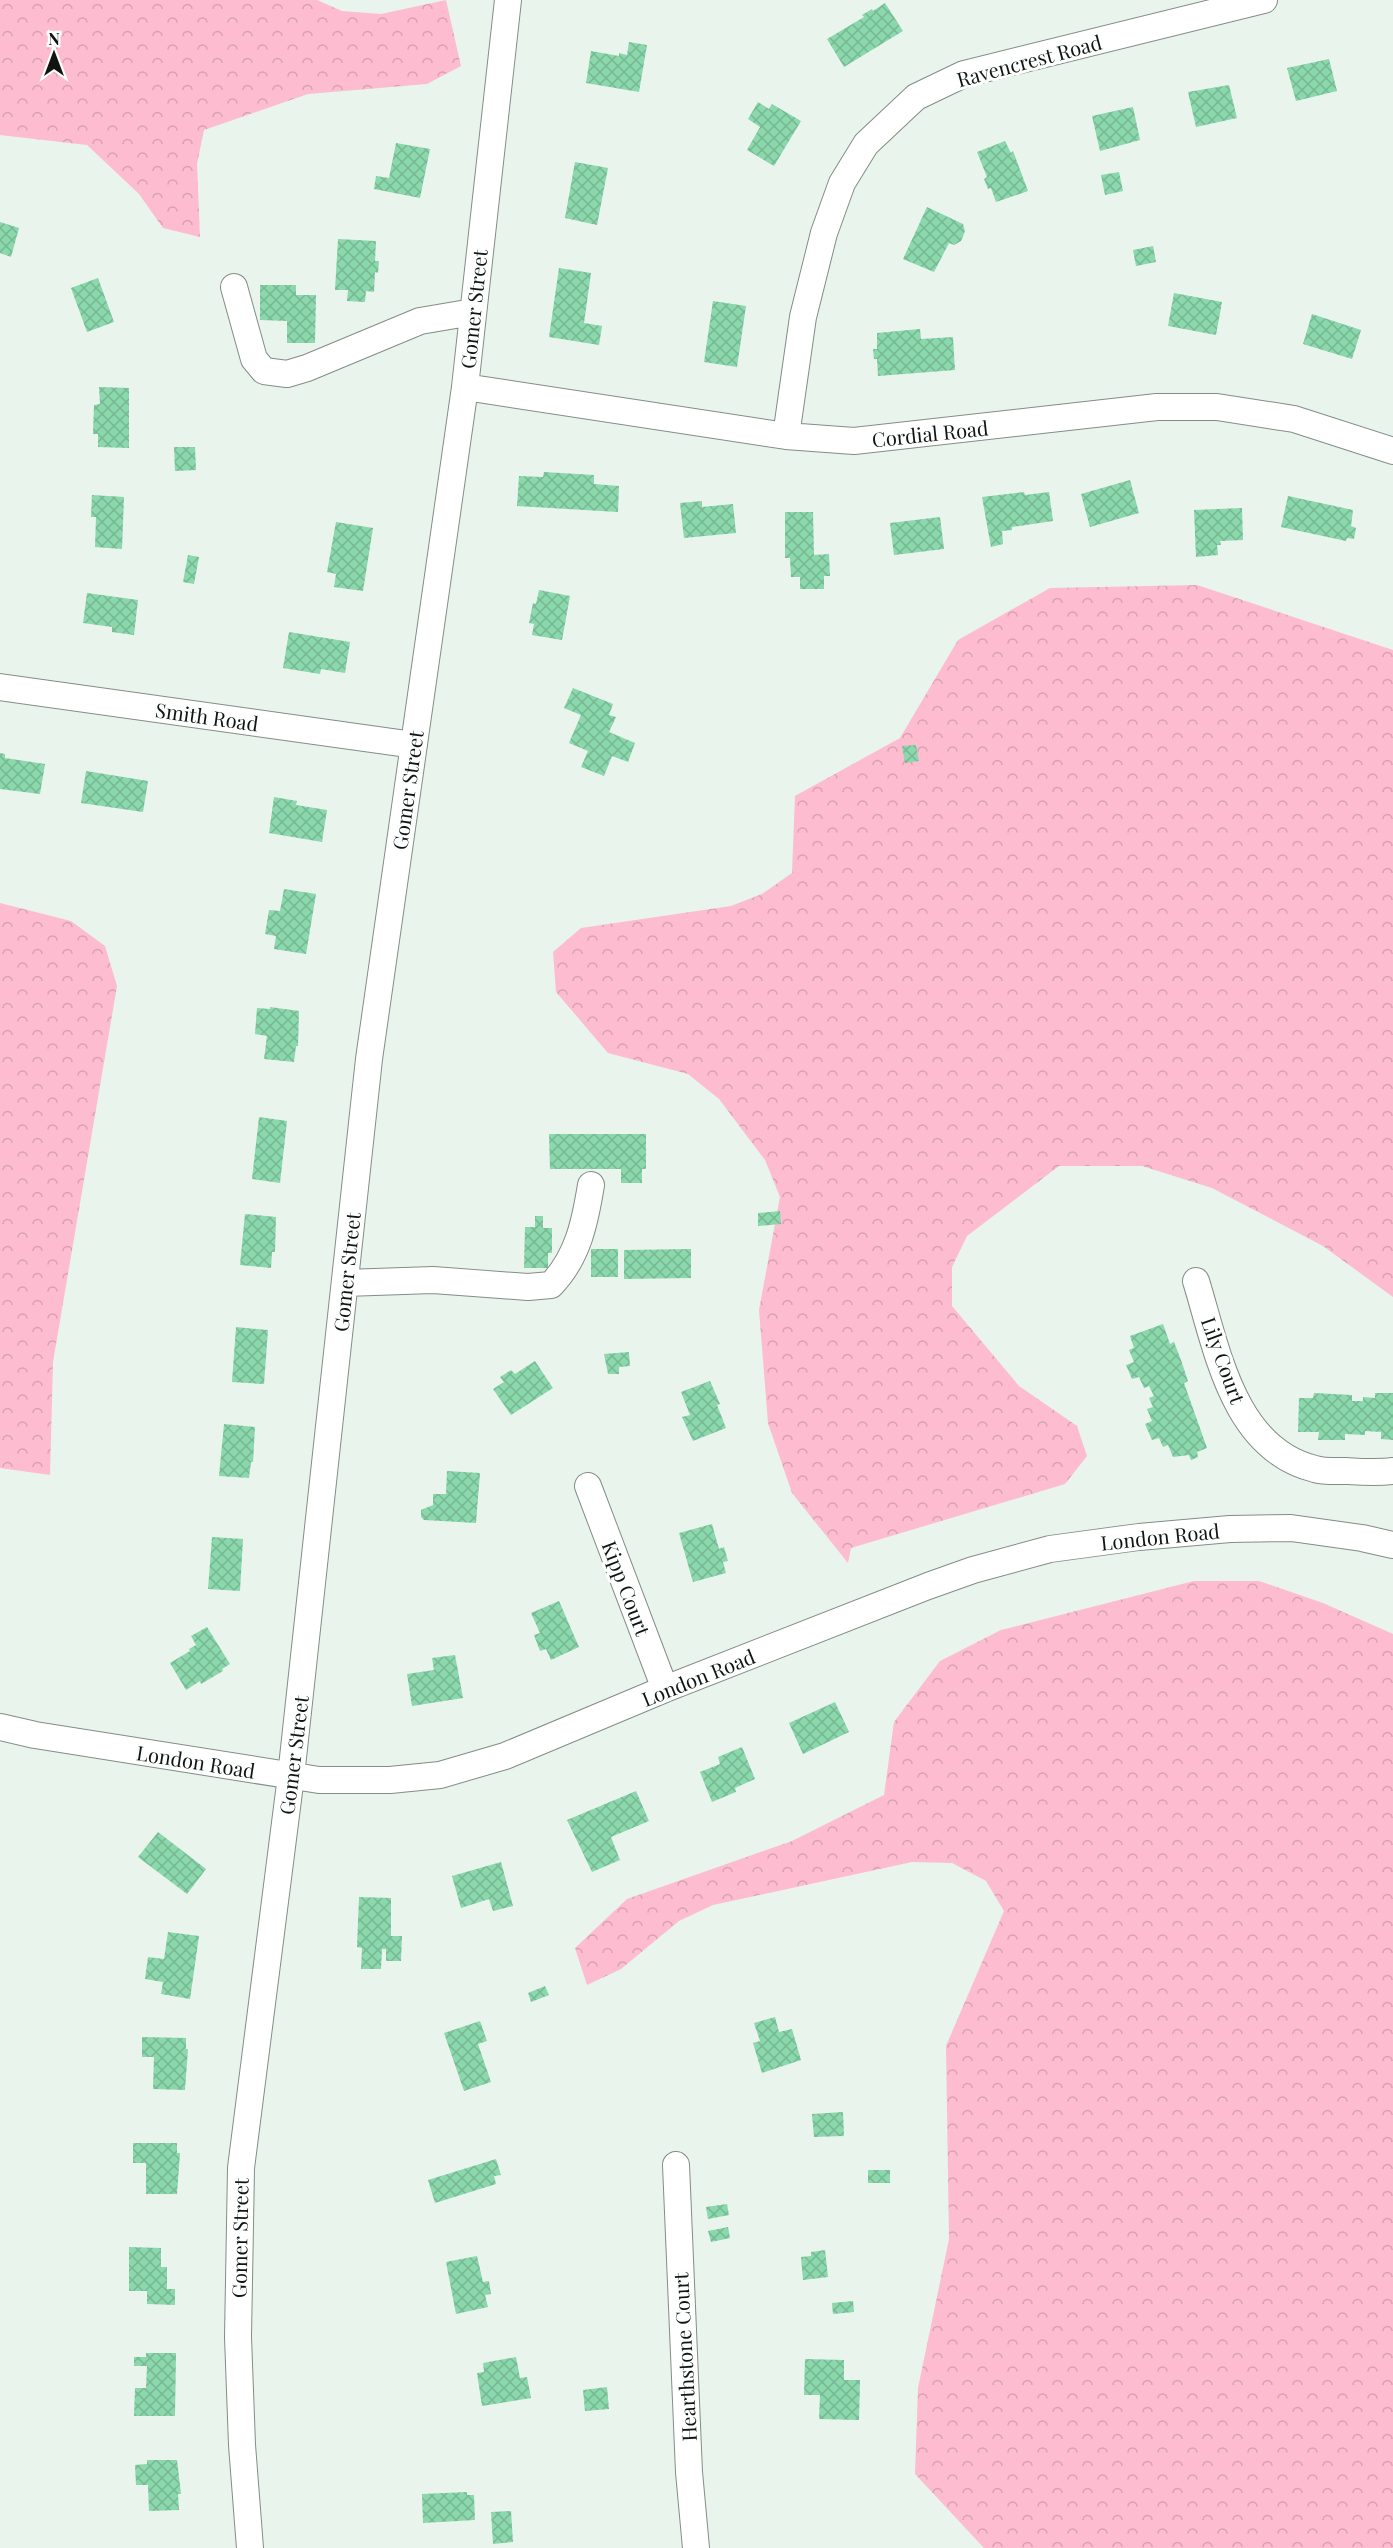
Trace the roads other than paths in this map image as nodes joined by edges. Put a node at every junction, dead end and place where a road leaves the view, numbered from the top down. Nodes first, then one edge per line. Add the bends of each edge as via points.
1 (508, 0) edge
2 (1264, 0) edge
3 (234, 286) dead end
4 (473, 312) junction
5 (465, 387) junction
6 (786, 436) junction
7 (1393, 452) edge
8 (0, 687) edge
9 (414, 745) junction
10 (591, 1185) dead end
11 (1196, 1281) dead end
12 (345, 1283) junction
13 (1393, 1471) edge
14 (588, 1486) dead end
15 (1393, 1545) edge
16 (666, 1689) junction
17 (0, 1727) edge
18 (291, 1776) junction
19 (675, 2165) dead end
20 (250, 2548) edge
21 (696, 2548) edge

1 - 4 street, Gomer Street
2 - 6 street, Ravencrest Road via 964,74 916,97 866,144 842,183 824,233 803,317
3 - 4 street via 254,359 264,371 287,374 420,321
4 - 5 street, Gomer Street
5 - 6 street, Cordial Road
5 - 9 street, Gomer Street
6 - 7 street, Cordial Road via 854,441 1157,408 1217,407 1294,419
8 - 9 street, Smith Road
9 - 12 street, Gomer Street via 369,1059
10 - 12 street via 576,1247 564,1271 551,1285 433,1280
11 - 13 street, Lily Court via 1227,1381 1266,1444 1316,1470
12 - 18 street, Gomer Street
14 - 16 street, Kipp Court
15 - 16 street, London Road via 1303,1530 1260,1528 1050,1549 928,1586
16 - 18 street, London Road via 505,1756 440,1775 390,1780
17 - 18 street, London Road via 35,1736
18 - 20 street, Gomer Street via 241,2168 238,2337
19 - 21 street, Hearthstone Court

